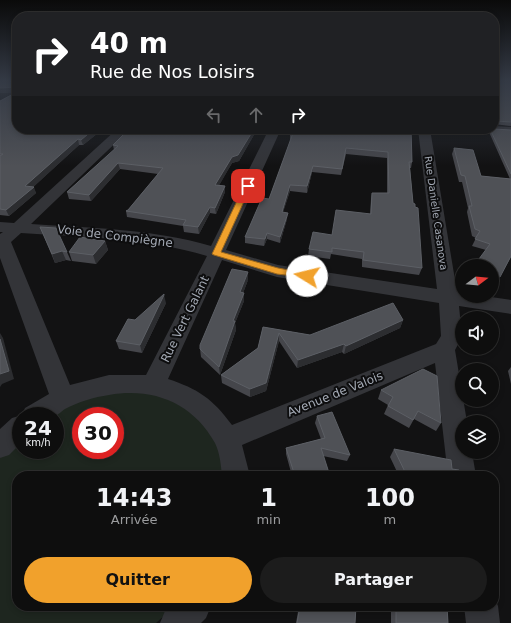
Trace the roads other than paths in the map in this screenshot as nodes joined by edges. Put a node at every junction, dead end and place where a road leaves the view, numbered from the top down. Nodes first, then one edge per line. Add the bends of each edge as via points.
1 (499, 129) edge
2 (511, 130) edge
3 (118, 134) edge
4 (273, 134) edge
5 (425, 134) edge
6 (5, 235) edge
7 (216, 254) junction
8 (448, 297) junction
9 (511, 307) edge
10 (444, 350) junction
11 (153, 384) junction
12 (63, 398) junction
13 (48, 407) edge
14 (12, 435) edge
15 (226, 439) junction
16 (0, 446) edge
17 (235, 471) edge
18 (461, 471) edge
19 (189, 611) edge
20 (482, 611) edge
21 (178, 623) edge
22 (483, 623) edge

1 - 2 street
3 - 6 street
4 - 7 street, Rue Vert Galant
5 - 8 street, Rue Danielle Casanova
6 - 7 street, Voie de Compiègne via 117,234 171,242
6 - 12 street
7 - 8 street, Voie de Compiègne via 277,271
7 - 11 street, Rue Vert Galant
8 - 9 street, Voie de Compiègne
8 - 10 street, Rue Danielle Casanova via 452,336
10 - 15 street, Avenue de Valois
10 - 18 street
11 - 12 street via 118,383
11 - 15 street via 168,388 194,401 215,422
12 - 13 street
14 - 16 street
15 - 17 street
19 - 21 street
20 - 22 street

